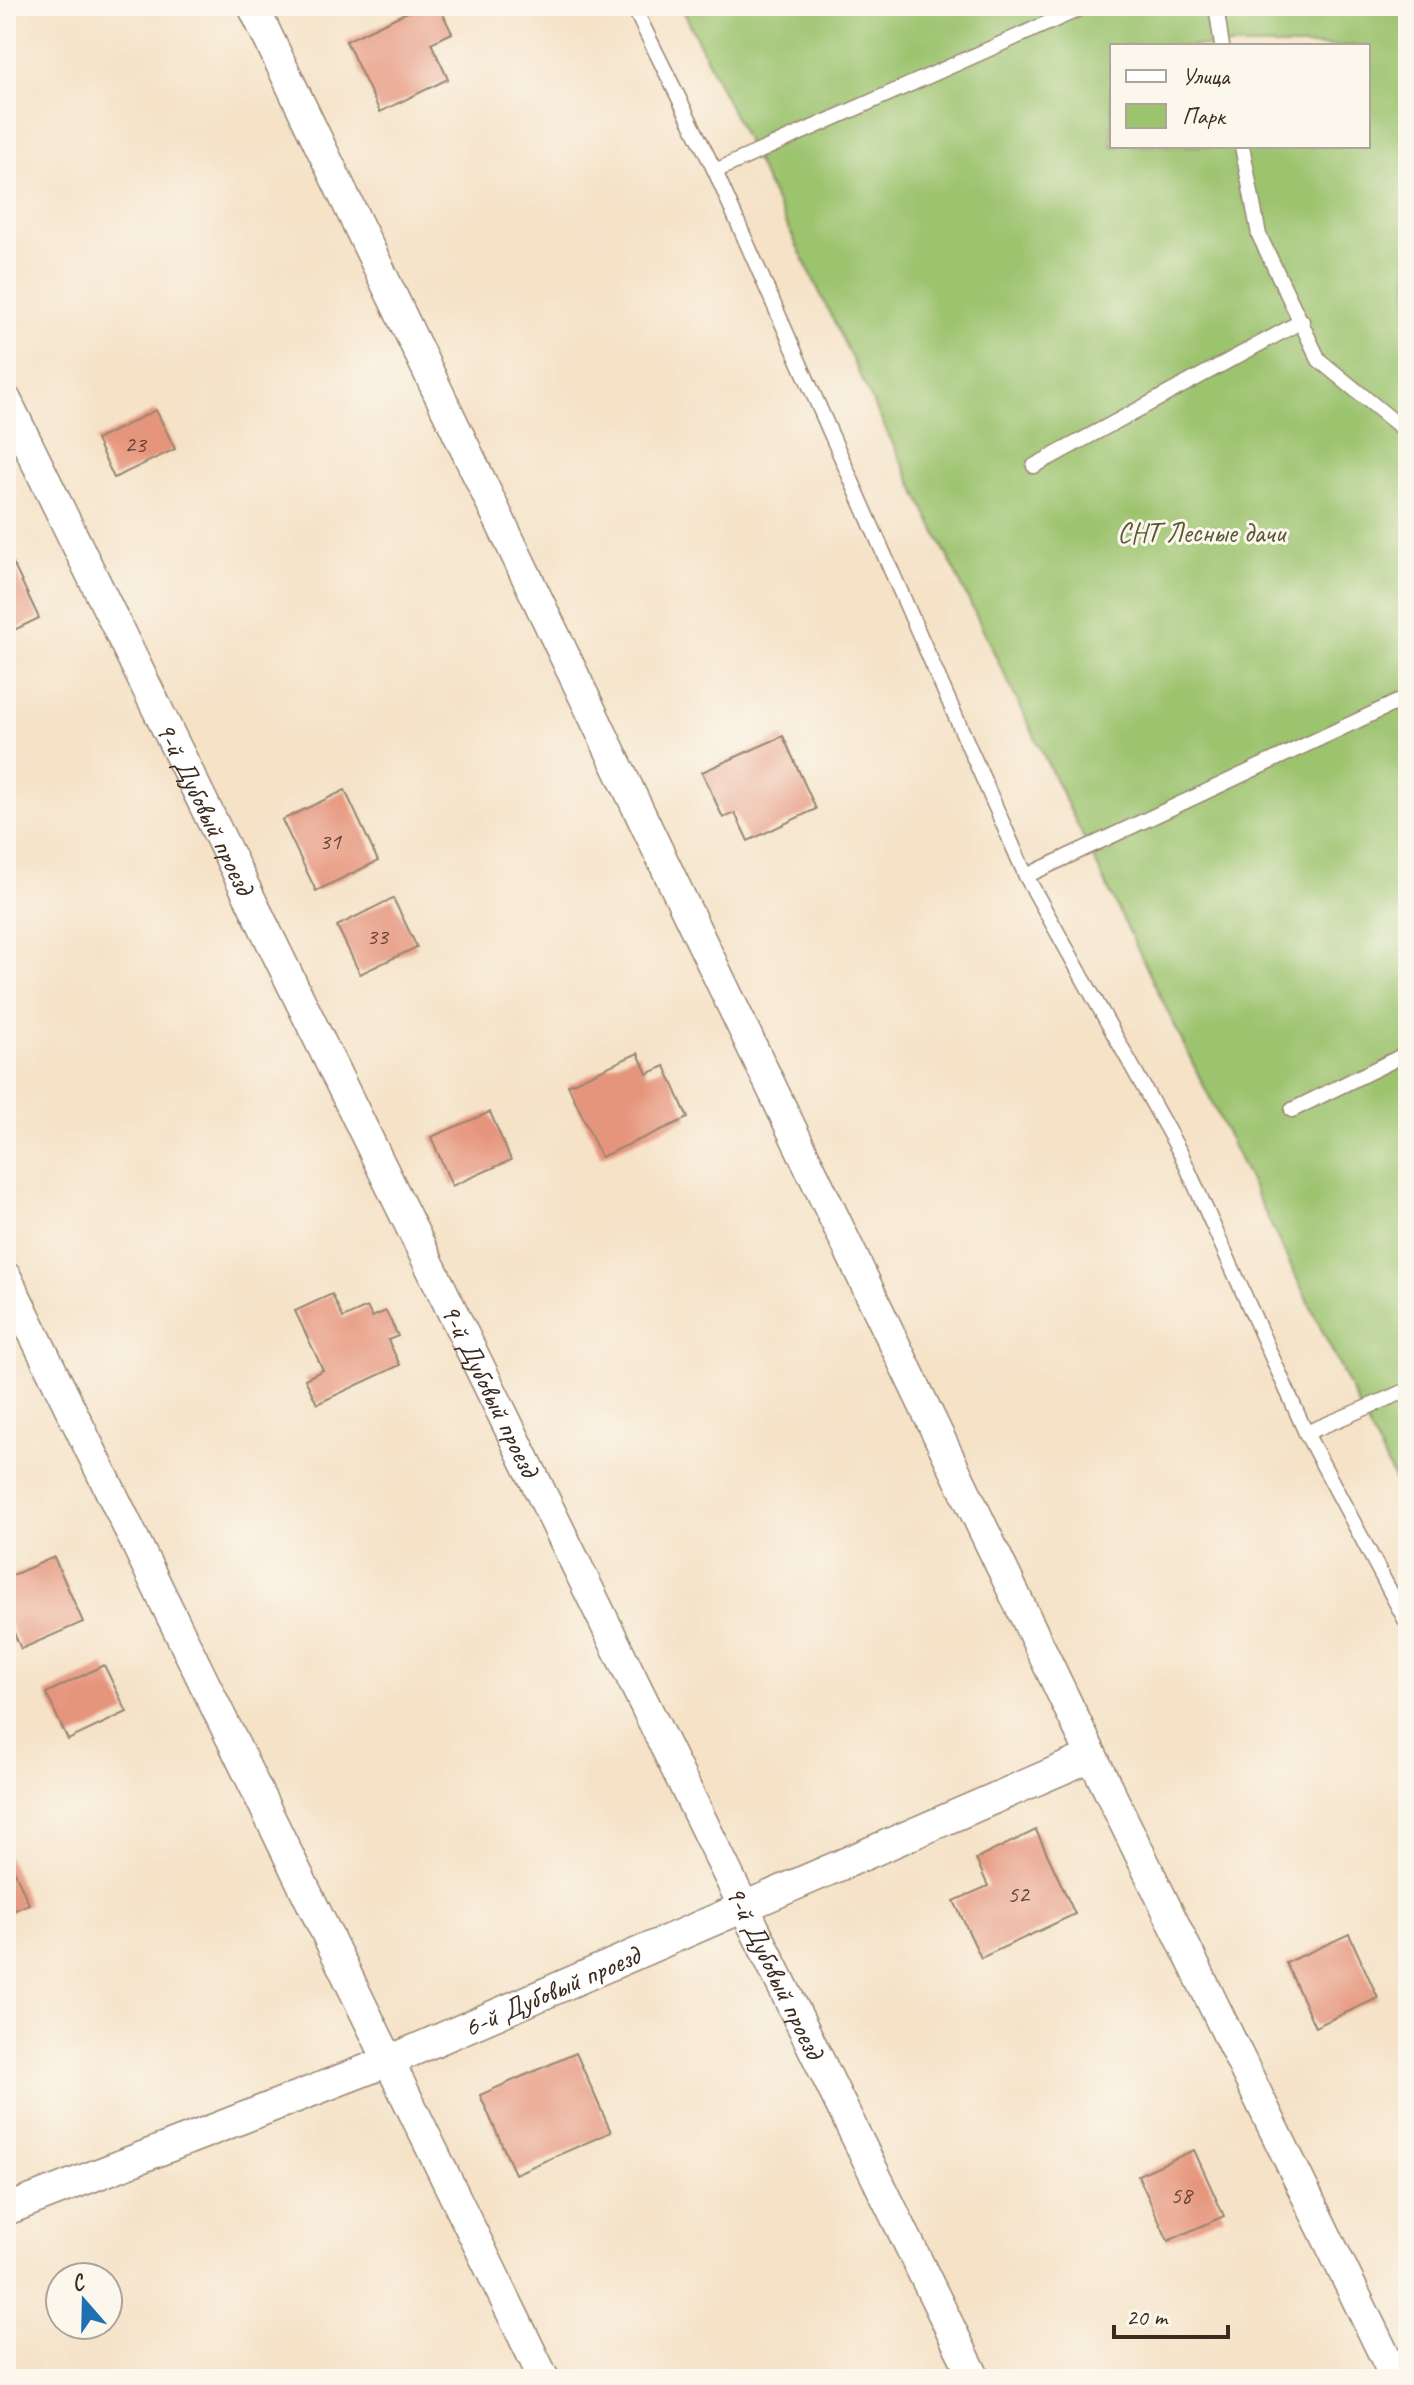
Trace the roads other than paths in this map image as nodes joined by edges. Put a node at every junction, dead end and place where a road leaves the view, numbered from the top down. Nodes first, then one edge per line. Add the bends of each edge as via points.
1 (253, 6) edge
2 (633, 6) edge
3 (1086, 6) edge
4 (1216, 6) edge
5 (1222, 44) edge
6 (1242, 148) edge
7 (715, 171) junction
8 (1302, 321) junction
9 (6, 400) edge
10 (1408, 433) edge
11 (1034, 466) dead end
12 (1408, 697) edge
13 (1026, 876) junction
14 (1408, 1053) edge
15 (1292, 1110) dead end
16 (6, 1277) edge
17 (1408, 1390) edge
18 (1306, 1433) junction
19 (1408, 1625) edge
20 (1092, 1756) junction
21 (743, 1909) junction
22 (389, 2061) junction
23 (6, 2210) edge
24 (544, 2379) edge
25 (975, 2379) edge
26 (1396, 2379) edge

1 - 20 street
2 - 7 lane
3 - 7 lane
4 - 5 lane
6 - 8 lane via 1259,235
7 - 13 lane
8 - 10 lane via 1319,360
8 - 11 lane
9 - 21 street, 9-й Дубовый проезд
12 - 13 lane
13 - 18 lane via 1182,1156
14 - 15 lane
16 - 22 street
17 - 18 lane
18 - 19 lane
20 - 21 street, 6-й Дубовый проезд
20 - 26 street
21 - 22 street, 6-й Дубовый проезд
21 - 25 street, 9-й Дубовый проезд
22 - 23 street, 6-й Дубовый проезд
22 - 24 street

